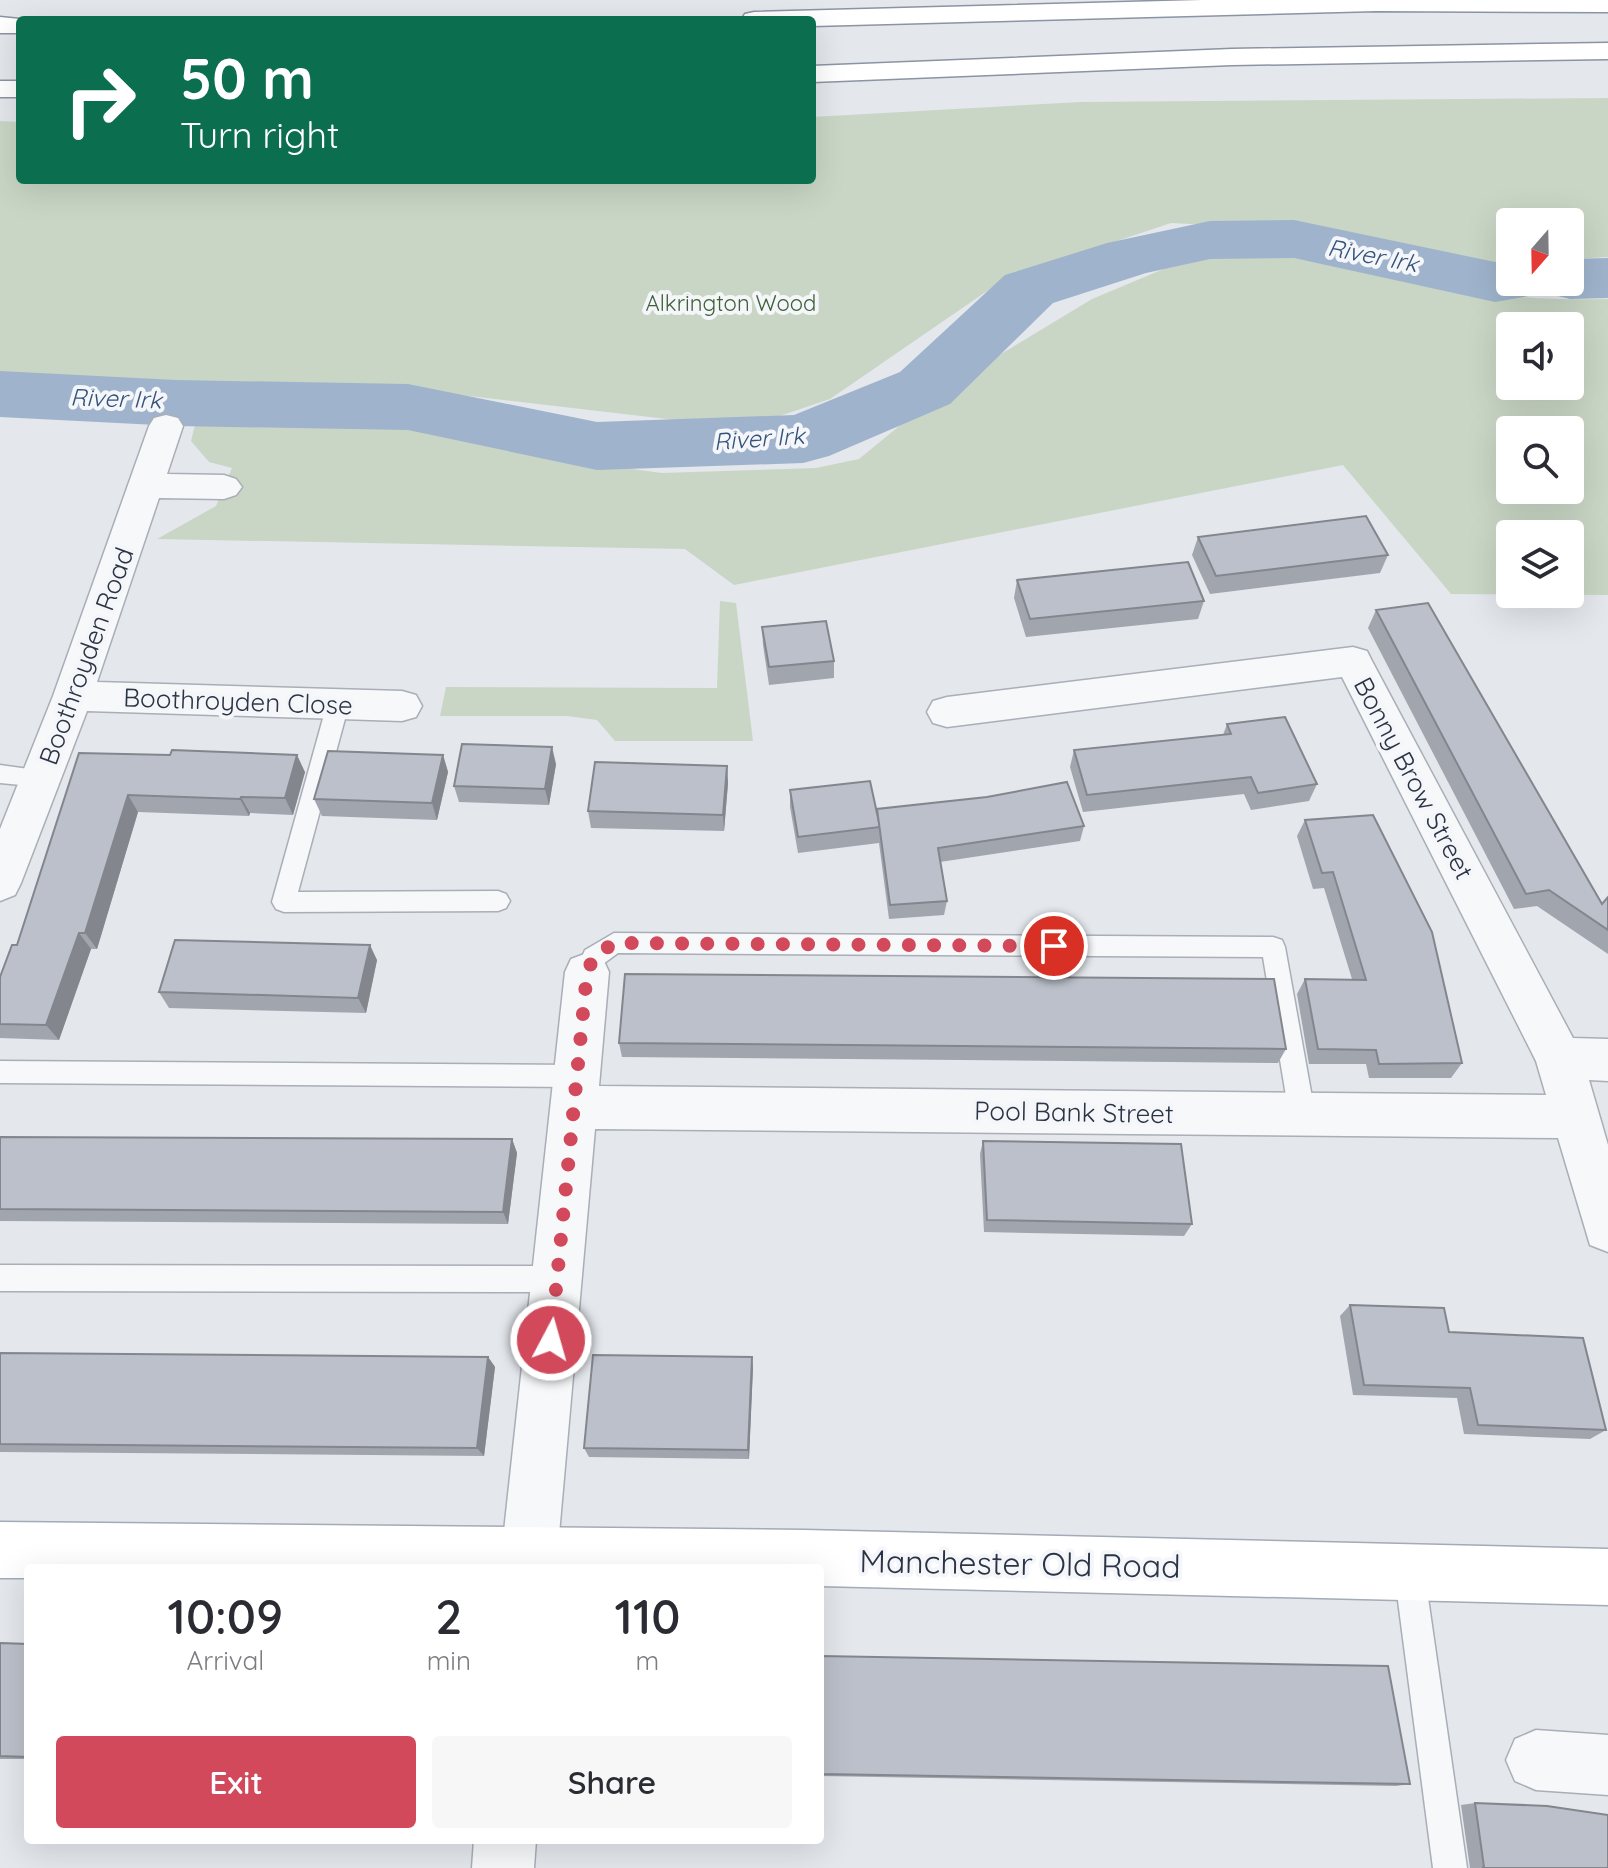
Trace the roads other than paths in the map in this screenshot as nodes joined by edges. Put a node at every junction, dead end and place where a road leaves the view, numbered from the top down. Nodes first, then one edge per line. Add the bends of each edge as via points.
1 (1608, 4) edge
2 (816, 18) edge
3 (1608, 51) edge
4 (1232, 57) junction
5 (1608, 73) edge
6 (816, 74) edge
7 (166, 426) dead end
8 (145, 486) junction
9 (224, 487) dead end
10 (73, 696) junction
11 (338, 704) junction
12 (402, 706) dead end
13 (947, 712) dead end
14 (0, 774) edge
15 (42, 778) junction
16 (0, 883) edge
17 (498, 901) dead end
18 (587, 972) joint
19 (1559, 1058) junction
20 (1608, 1060) edge
21 (0, 1072) edge
22 (575, 1091) junction
23 (1302, 1114) junction
24 (1575, 1117) junction
25 (1608, 1228) edge
26 (0, 1278) edge
27 (557, 1279) junction
28 (0, 1550) edge
29 (529, 1560) edge
30 (1409, 1570) junction
31 (1608, 1577) edge
32 (1536, 1760) dead end
33 (1608, 1765) edge
34 (505, 1844) edge
35 (503, 1868) edge
36 (1450, 1868) edge

1 - 2 main road via 1329,4
3 - 4 main road
4 - 5 main road
4 - 6 main road
7 - 8 street, Boothroyden Road
8 - 9 street
8 - 10 street, Boothroyden Road
10 - 11 street, Boothroyden Close
10 - 15 street, Boothroyden Road
11 - 12 street, Boothroyden Close
11 - 17 lane via 284,902
13 - 19 street, Bonny Brow Street via 1353,661
14 - 15 lane
15 - 16 street, Boothroyden Road
18 - 22 street
18 - 23 lane via 594,957 614,943 1273,947
19 - 20 street
19 - 24 street, Bonny Brow Street
21 - 22 lane
22 - 23 street, Pool Bank Street
22 - 27 street
23 - 24 street, Pool Bank Street
24 - 25 street, Bonny Brow Street
26 - 27 lane
27 - 29 street
28 - 29 main road, Manchester Old Road
29 - 30 main road, Manchester Old Road
30 - 31 main road, Manchester Old Road
30 - 36 lane
32 - 33 street
34 - 35 street

